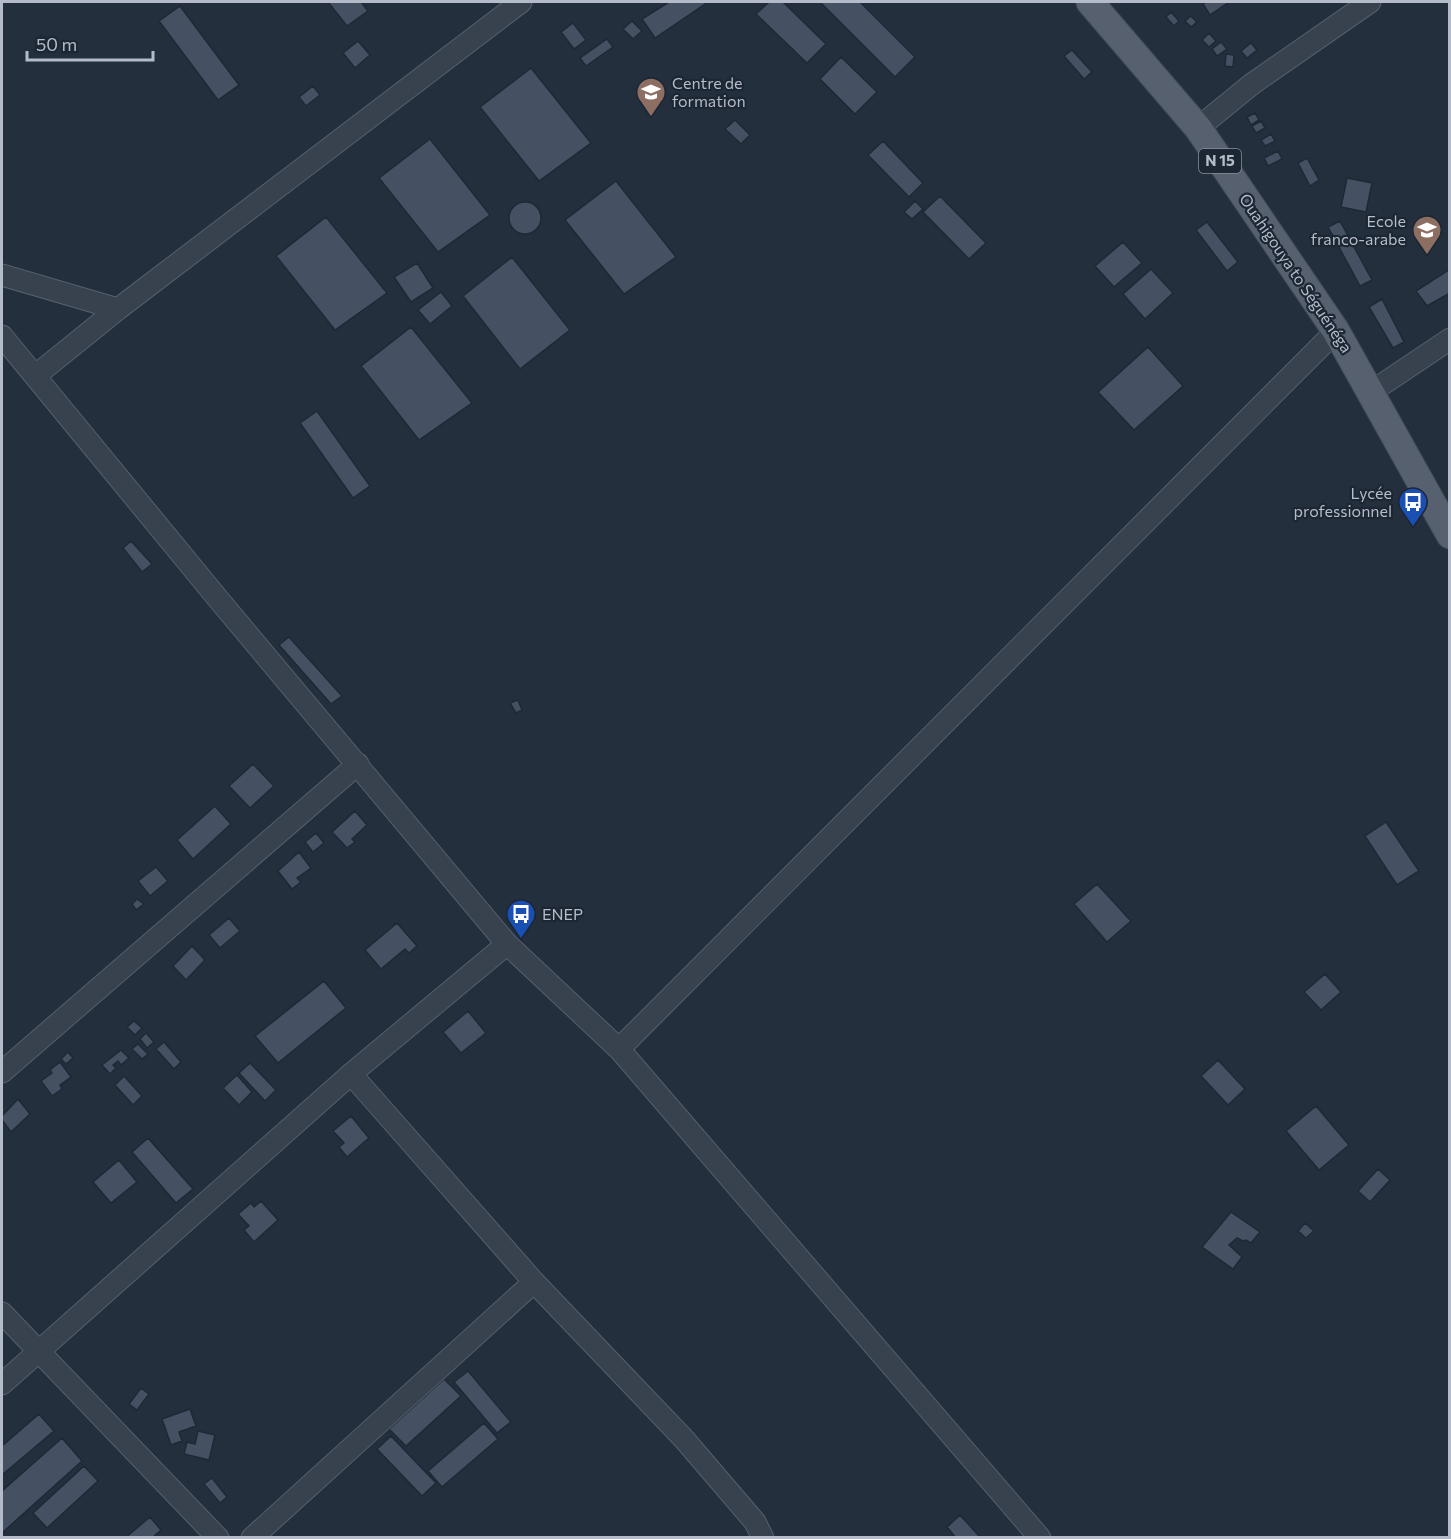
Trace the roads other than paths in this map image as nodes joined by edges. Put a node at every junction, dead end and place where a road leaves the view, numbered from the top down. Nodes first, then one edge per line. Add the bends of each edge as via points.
1 (521, 2) edge
2 (1090, 2) edge
3 (1370, 2) edge
4 (1198, 128) junction
5 (2, 274) edge
6 (118, 309) junction
7 (1336, 331) junction
8 (2, 336) edge
9 (1449, 339) edge
10 (35, 376) junction
11 (1371, 392) junction
12 (1448, 530) edge
13 (358, 765) junction
14 (507, 944) junction
15 (619, 1049) junction
16 (2, 1072) edge
17 (351, 1074) junction
18 (534, 1282) junction
19 (2, 1313) edge
20 (38, 1351) junction
21 (2, 1384) edge
22 (218, 1538) edge
23 (252, 1538) edge
24 (763, 1538) edge
25 (1040, 1538) edge

1 - 6 street
2 - 4 main road, Ouahigouya to Séguénéga / N 15
3 - 4 street via 1252,84
4 - 7 main road, Ouahigouya to Séguénéga / N 15
5 - 6 street
6 - 10 street
7 - 11 main road, Ouahigouya to Séguénéga / N 15
7 - 15 street
8 - 10 street
9 - 11 street
10 - 13 street
11 - 12 main road, Ouahigouya to Séguénéga / N 15
13 - 14 street
13 - 16 street
14 - 15 street
14 - 17 street
15 - 25 street
17 - 18 street
17 - 20 street
18 - 23 street
18 - 24 street via 684,1439 755,1522
19 - 20 street
20 - 21 street
20 - 22 street

